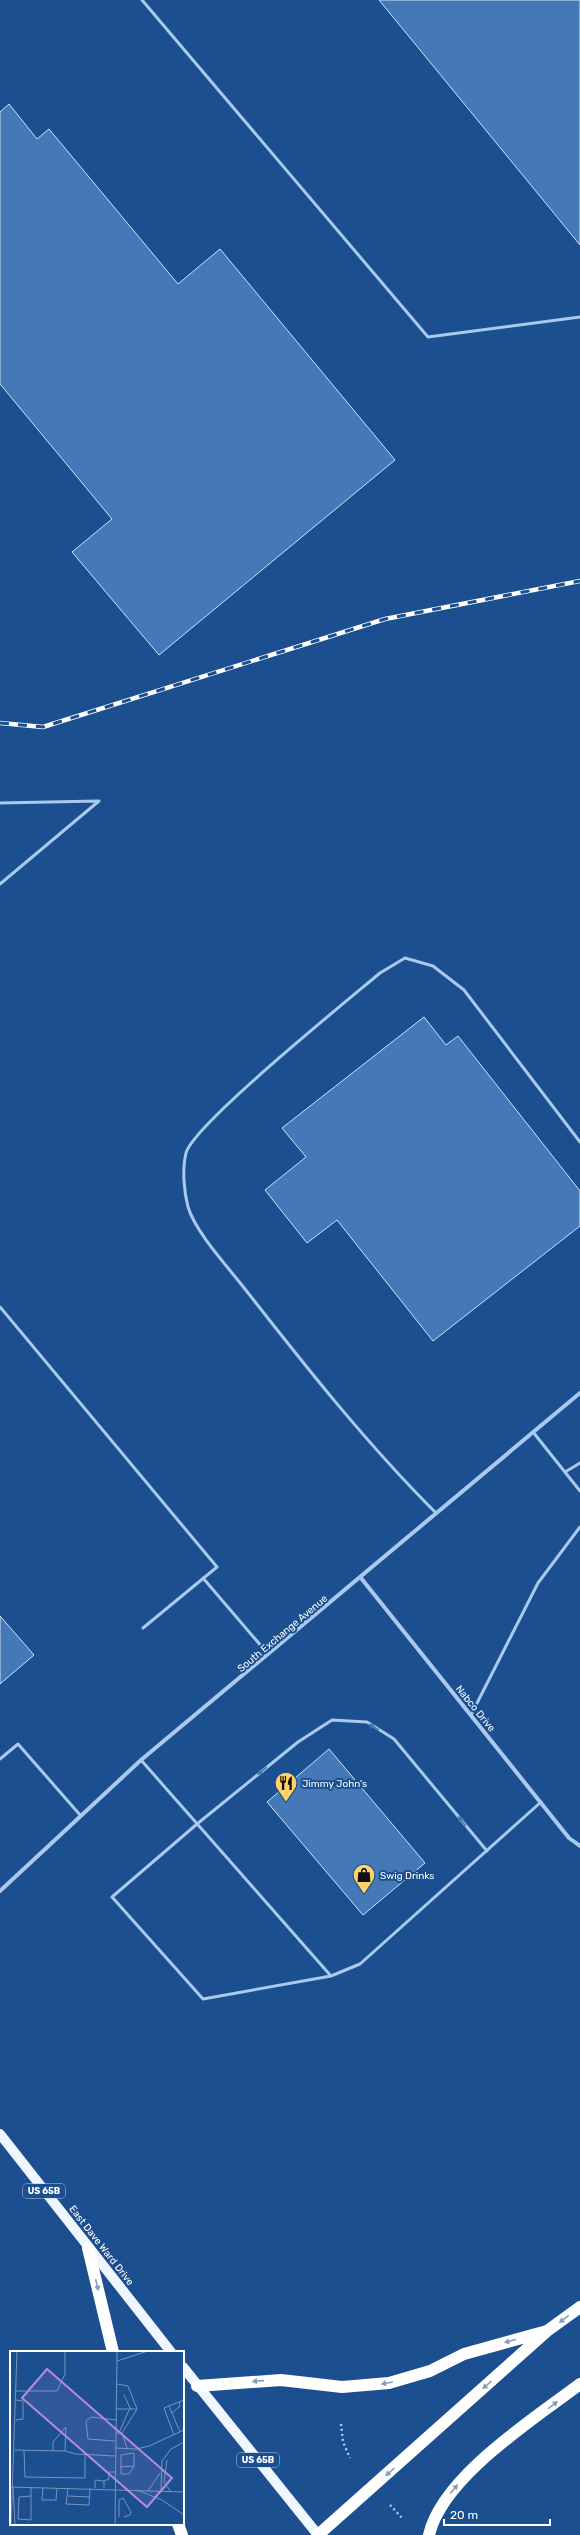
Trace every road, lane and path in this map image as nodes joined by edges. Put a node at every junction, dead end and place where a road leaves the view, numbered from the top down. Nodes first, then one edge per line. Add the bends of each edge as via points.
1 (142, 0) edge
2 (580, 317) edge
3 (0, 803) edge
4 (0, 884) edge
5 (580, 1142) edge
6 (0, 1307) edge
7 (580, 1393) edge
8 (533, 1432) junction
9 (580, 1463) edge
10 (565, 1472) junction
11 (580, 1491) edge
12 (436, 1513) junction
13 (580, 1527) edge
14 (203, 1578) junction
15 (361, 1578) junction
16 (144, 1628) dead end
17 (268, 1654) junction
18 (471, 1715) junction
19 (0, 1759) edge
20 (141, 1760) junction
21 (542, 1802) junction
22 (81, 1816) junction
23 (197, 1824) junction
24 (580, 1846) edge
25 (487, 1851) junction
26 (1, 1889) edge
27 (331, 1976) junction
28 (0, 2134) edge
29 (88, 2248) junction
30 (580, 2307) edge
31 (547, 2331) junction
32 (113, 2351) edge
33 (170, 2351) edge
34 (184, 2369) edge
35 (580, 2384) edge
36 (197, 2386) junction
37 (342, 2424) dead end
38 (350, 2458) dead end
39 (388, 2504) dead end
40 (403, 2519) dead end
41 (178, 2525) edge
42 (182, 2535) edge
43 (318, 2535) edge
44 (429, 2535) edge

1 - 2 lane via 428,337
3 - 4 lane via 99,801
5 - 12 lane via 464,990 433,966 405,958 380,972 209,1120 186,1152 184,1179 188,1208 205,1238 307,1368 383,1459
6 - 14 lane via 217,1567
7 - 8 street, South Exchange Avenue
8 - 10 lane
8 - 12 street, South Exchange Avenue
9 - 10 lane
10 - 11 lane
12 - 15 street, South Exchange Avenue
13 - 18 lane via 538,1583
14 - 16 lane
14 - 17 lane
15 - 17 street, South Exchange Avenue
15 - 18 street, Nabco Drive
17 - 20 street, South Exchange Avenue
18 - 21 street, Nabco Drive
19 - 22 lane via 18,1744
20 - 22 street, South Exchange Avenue
20 - 23 lane
21 - 24 street, Nabco Drive via 569,1838
21 - 25 lane
22 - 26 street, South Exchange Avenue
25 -> 23 lane via 394,1739 367,1722 332,1720 298,1742
23 - 27 lane
23 - 27 lane via 112,1897 203,1999
25 - 27 lane via 360,1964
28 - 29 main road, East Dave Ward Drive / US 65B
29 -> 32 highway, US 65B
29 - 33 main road, East Dave Ward Drive / US 65B
30 -> 31 highway
31 -> 36 highway via 464,2354 430,2371 389,2383 342,2387 281,2380
31 -> 43 highway
34 - 36 main road, US 65B
44 -> 35 highway via 443,2503 477,2465
36 - 43 main road, US 65B
37 - 38 path via 343,2442
39 - 40 path
41 - 42 highway

